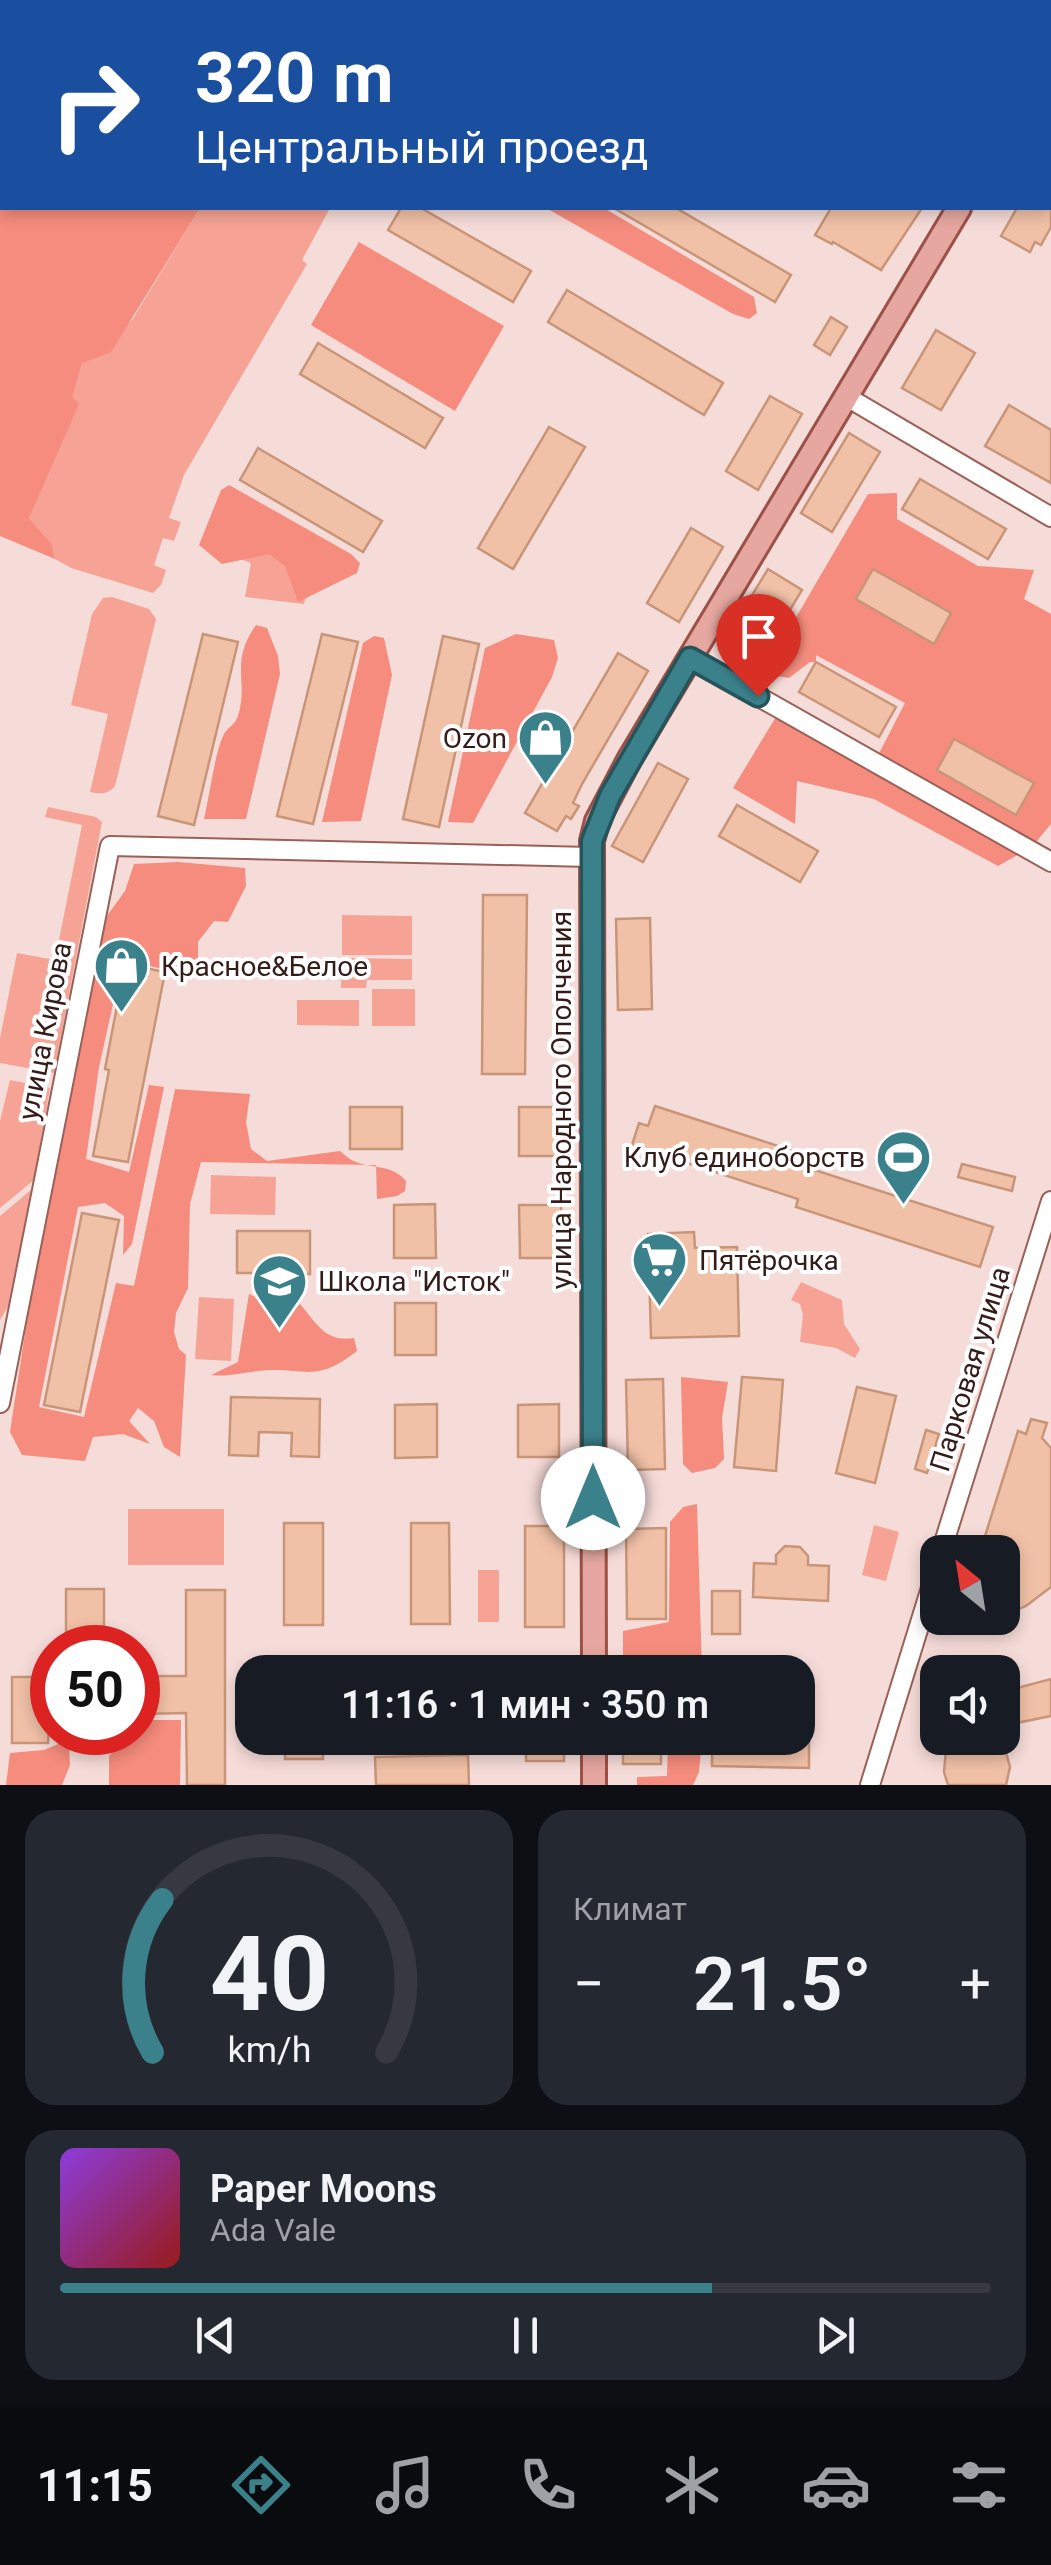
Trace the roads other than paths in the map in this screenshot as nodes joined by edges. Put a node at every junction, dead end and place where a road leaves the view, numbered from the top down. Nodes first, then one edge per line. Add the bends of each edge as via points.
1 (958, 210) edge
2 (847, 397) junction
3 (1051, 517) edge
4 (690, 658) junction
5 (590, 857) junction
6 (1051, 862) edge
7 (1051, 1201) edge
8 (3, 1367) edge
9 (0, 1403) edge
10 (946, 1535) edge
11 (920, 1623) edge
12 (594, 1655) edge
13 (594, 1755) edge
14 (594, 1785) edge
15 (870, 1785) edge

1 - 2 main road, улица Народного Ополчения
2 - 3 street
2 - 4 main road, улица Народного Ополчения
4 - 5 main road, улица Народного Ополчения via 597,821
4 - 6 street
5 - 8 street, улица Кирова via 110,846
5 - 12 main road, улица Народного Ополчения
7 - 10 street, Парковая улица
8 - 9 street, улица Кирова
11 - 15 street
13 - 14 main road

